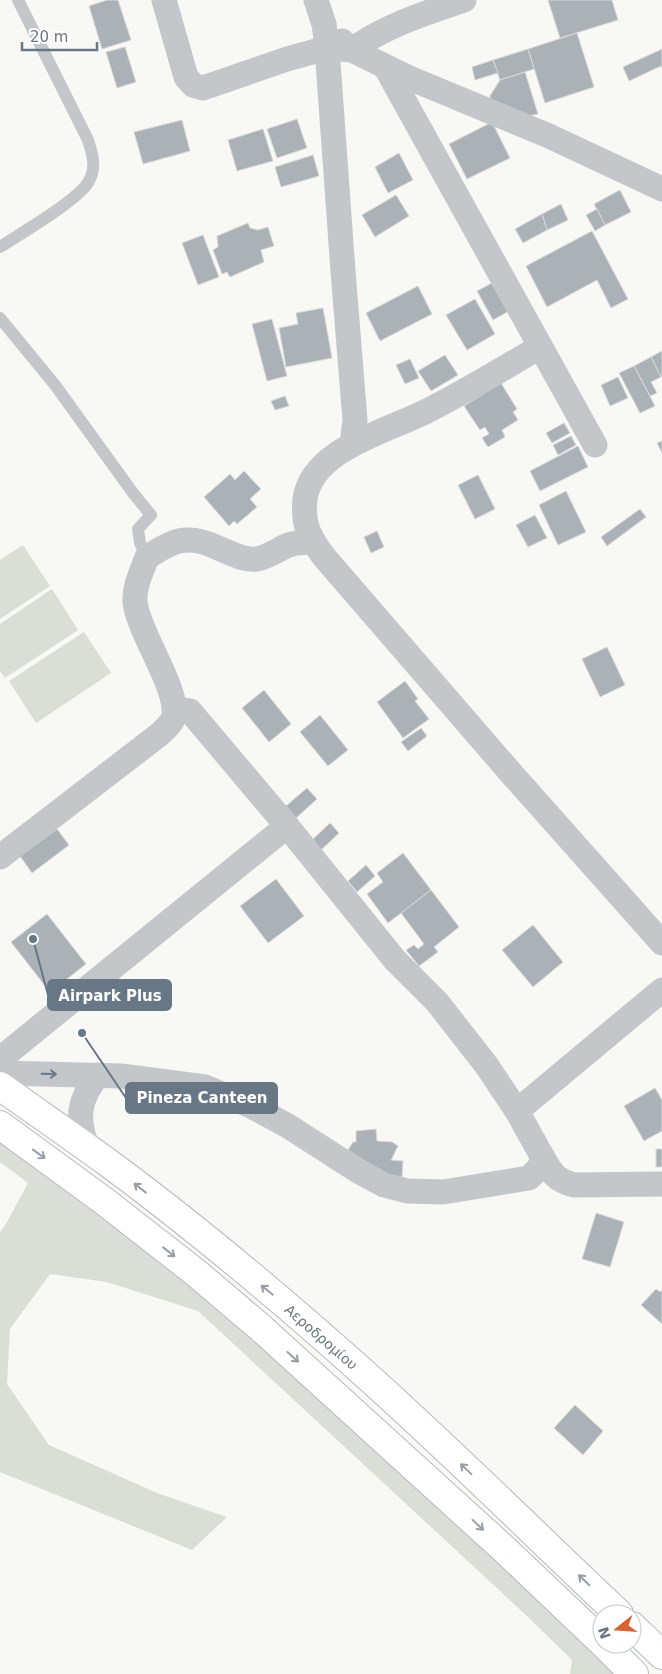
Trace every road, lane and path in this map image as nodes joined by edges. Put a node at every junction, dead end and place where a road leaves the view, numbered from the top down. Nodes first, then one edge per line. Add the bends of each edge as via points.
1 (18, 0) edge
2 (164, 0) edge
3 (464, 0) edge
4 (319, 8) edge
5 (327, 48) junction
6 (352, 50) junction
7 (386, 68) junction
8 (662, 190) edge
9 (0, 247) edge
10 (0, 318) edge
11 (540, 347) junction
12 (595, 445) dead end
13 (352, 446) junction
14 (304, 508) junction
15 (312, 542) junction
16 (287, 546) junction
17 (147, 557) junction
18 (174, 709) junction
19 (287, 826) junction
20 (0, 857) edge
21 (662, 943) edge
22 (662, 990) edge
23 (0, 1058) edge
24 (0, 1073) edge
25 (98, 1075) junction
26 (0, 1086) edge
27 (517, 1111) junction
28 (0, 1125) edge
29 (88, 1149) junction
30 (542, 1158) junction
31 (662, 1184) edge
32 (610, 1604) edge
33 (592, 1632) edge
34 (642, 1636) edge
35 (614, 1654) edge
36 (662, 1655) edge
37 (634, 1674) edge

1 - 9 lane via 88,140 93,168 89,181 73,198
2 - 5 street via 186,77 193,86 203,88
3 - 6 street via 395,26
4 - 5 street
4 - 6 street via 332,31
5 - 6 street
5 - 13 street via 356,420
6 - 7 street
7 - 8 street via 549,136
7 - 11 street
10 - 17 lane via 55,385 151,515 138,529 140,544
11 - 12 street
11 - 13 street via 428,411
13 - 14 street via 320,468 306,490
14 - 15 street
14 - 16 street
15 - 16 street
15 - 21 street
16 - 17 street via 256,559 203,541 179,541
17 - 18 street via 136,586 135,602 148,642 172,694
18 - 19 street via 190,711
18 - 20 street via 173,720 160,734
19 - 23 street
19 - 27 street via 395,960 437,1002
22 - 27 street
24 -> 25 street
25 - 29 street via 87,1089 81,1108 82,1135
25 - 30 street via 205,1087 288,1126 358,1171 407,1191 443,1192 528,1178 539,1168
26 - 29 main road, Αεροδρομίου
27 - 30 street
28 -> 33 main road via 195,1272 261,1328 490,1535
32 -> 29 main road, Αεροδρομίου via 348,1359 195,1231
30 - 31 street via 561,1181 574,1185
34 - 36 main road
35 - 37 main road

